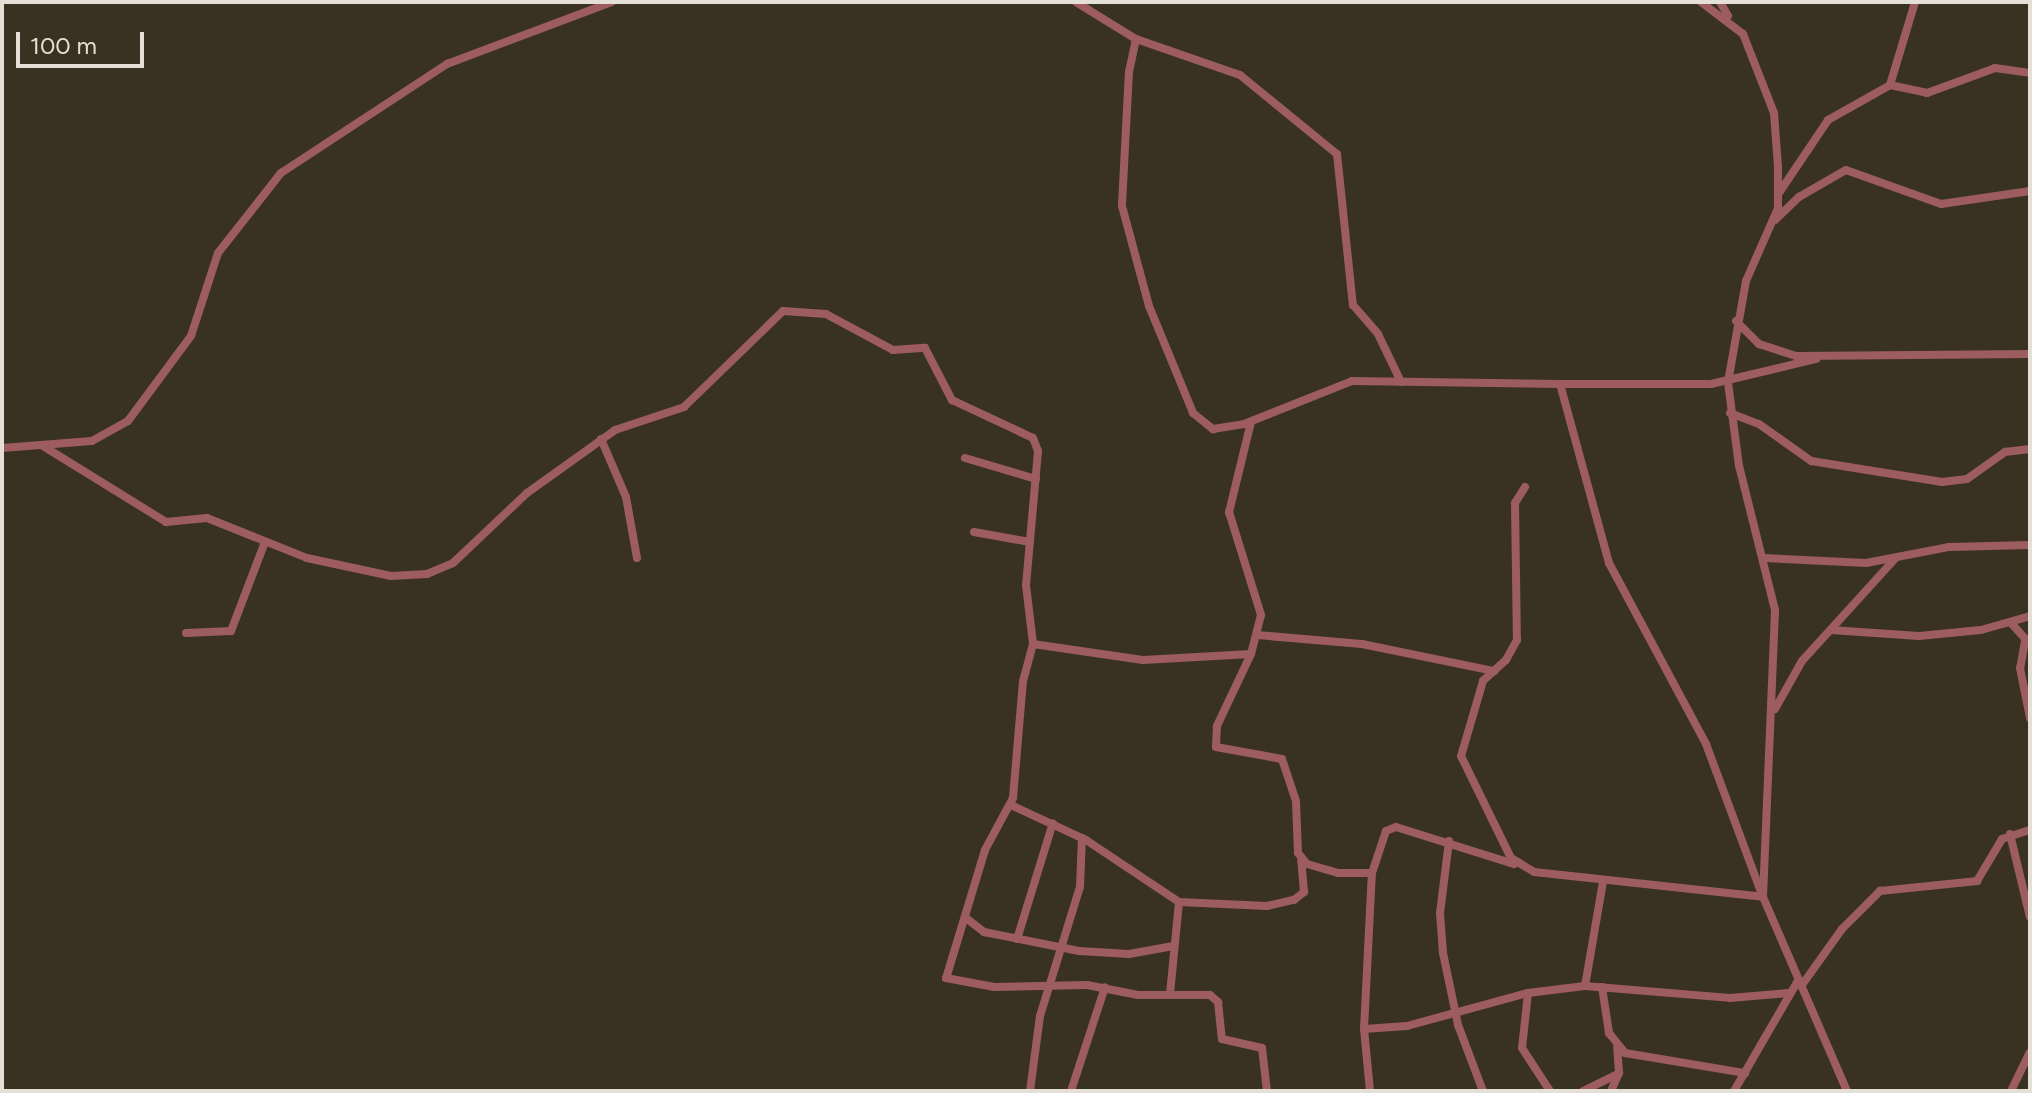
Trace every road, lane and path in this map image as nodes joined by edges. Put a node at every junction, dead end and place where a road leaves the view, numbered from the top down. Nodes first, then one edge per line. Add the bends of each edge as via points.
1 (612, 2) edge
2 (1076, 2) edge
3 (1701, 2) edge
4 (1720, 2) edge
5 (1915, 2) edge
6 (1728, 17) junction
7 (1136, 39) junction
8 (2030, 73) edge
9 (1890, 85) junction
10 (2030, 191) edge
11 (1779, 194) junction
12 (1775, 221) junction
13 (1736, 321) junction
14 (2030, 354) edge
15 (1818, 358) junction
16 (1401, 382) junction
17 (1728, 382) junction
18 (1560, 384) junction
19 (1730, 413) junction
20 (1251, 422) junction
21 (601, 439) junction
22 (43, 446) junction
23 (2, 448) edge
24 (2030, 449) edge
25 (965, 458) dead end
26 (1036, 479) junction
27 (1525, 487) dead end
28 (974, 532) dead end
29 (265, 542) junction
30 (1030, 542) junction
31 (2030, 545) edge
32 (637, 558) dead end
33 (1764, 558) junction
34 (1894, 560) junction
35 (2030, 616) edge
36 (2012, 624) junction
37 (1831, 630) junction
38 (186, 633) dead end
39 (1257, 635) junction
40 (2027, 643) edge
41 (1033, 644) junction
42 (1251, 654) junction
43 (1494, 671) junction
44 (1773, 713) junction
45 (2030, 718) edge
46 (1011, 805) junction
47 (1053, 823) junction
48 (2030, 830) edge
49 (2010, 834) junction
50 (1082, 838) junction
51 (1449, 841) junction
52 (1301, 860) junction
53 (1515, 864) junction
54 (1372, 873) junction
55 (2030, 877) edge
56 (2019, 879) junction
57 (1603, 882) junction
58 (1763, 897) junction
59 (1179, 902) junction
60 (2030, 917) edge
61 (966, 918) junction
62 (1017, 939) junction
63 (1173, 946) junction
64 (1061, 947) junction
65 (1800, 982) junction
66 (1048, 985) junction
67 (1585, 986) junction
68 (1105, 987) junction
69 (1602, 987) junction
70 (1528, 993) junction
71 (1789, 993) junction
72 (1170, 994) junction
73 (1454, 1010) junction
74 (1364, 1029) junction
75 (1617, 1047) junction
76 (2030, 1052) edge
77 (1619, 1073) junction
78 (1745, 1073) junction
79 (1030, 1091) edge
80 (1071, 1091) edge
81 (1267, 1091) edge
82 (1370, 1091) edge
83 (1483, 1091) edge
84 (1550, 1091) edge
85 (1583, 1091) edge
86 (1611, 1091) edge
87 (1734, 1091) edge
88 (1847, 1091) edge
89 (2011, 1091) edge

1 - 22 street via 447,64 281,173 218,253 191,336 143,406 92,441
2 - 7 street
3 - 6 street
4 - 6 street
5 - 9 street
6 - 11 street via 1742,30 1774,113
7 - 16 street via 1240,75 1337,154 1353,305 1378,334
7 - 20 street via 1120,180 1149,306 1201,425
8 - 9 street via 1995,68 1927,93
9 - 11 street via 1828,120
10 - 12 street via 1941,204 1846,170 1799,197
11 - 12 street
12 - 13 street via 1746,281
13 - 15 street via 1759,344
13 - 17 street
14 - 15 street
15 - 17 street
16 - 18 street
16 - 20 street via 1352,381
17 - 18 street
17 - 19 street
18 - 58 street via 1609,563 1706,744
19 - 24 street via 1759,424 1811,461 1942,482 1967,479 2005,452
19 - 33 street
20 - 39 street via 1229,512 1259,597
21 - 26 street via 684,407 740,359 774,317 794,308 843,321 893,350 925,348 952,400 1038,444
21 - 29 street via 527,493 441,570 371,573
21 - 32 street via 626,497
22 - 23 street
22 - 29 street via 166,522 207,518
25 - 26 street
26 - 30 street
27 - 43 street via 1515,503 1517,640
28 - 30 street
29 - 38 street via 231,631
30 - 41 street via 1026,597
31 - 34 street via 1949,547
33 - 34 street
33 - 44 street via 1775,610
34 - 37 street
35 - 36 street
36 - 37 street via 1919,636
36 - 40 street
37 - 44 street via 1802,661
39 - 42 street
39 - 43 street via 1362,644
40 - 45 street via 2020,668
41 - 42 street via 1143,660
41 - 46 street via 1023,681
42 - 52 street via 1213,742 1224,750 1282,759 1296,801
43 - 53 street via 1483,681 1461,756
44 - 58 street
46 - 47 street
46 - 61 street via 991,835
47 - 50 street
47 - 62 street
48 - 49 street
49 - 56 street
49 - 65 street via 1977,881 1893,888 1870,898
50 - 59 street
50 - 64 street via 1080,887
51 - 53 street
51 - 54 street via 1391,828
51 - 73 street via 1440,913
52 - 54 street via 1338,873
52 - 59 street via 1304,892 1294,900 1267,906
53 - 57 street
54 - 74 street
55 - 56 street
56 - 60 street
57 - 58 street
57 - 67 street
58 - 65 street
59 - 63 street
61 - 62 street via 984,932
61 - 66 street via 947,981
62 - 64 street
63 - 64 street via 1129,954
63 - 72 street
64 - 66 street
65 - 71 street
65 - 88 street
66 - 68 street
66 - 79 street
67 - 69 street
67 - 70 street
68 - 72 street
68 - 80 street
69 - 71 street via 1730,998
69 - 75 street
70 - 73 street
70 - 84 street via 1522,1048
71 - 78 street
72 - 81 street via 1215,998 1222,1039 1262,1048
73 - 74 street via 1407,1026
73 - 83 street
74 - 82 street
75 - 77 street
75 - 78 street via 1648,1059
76 - 89 street
77 - 85 street
77 - 86 street
78 - 87 street

